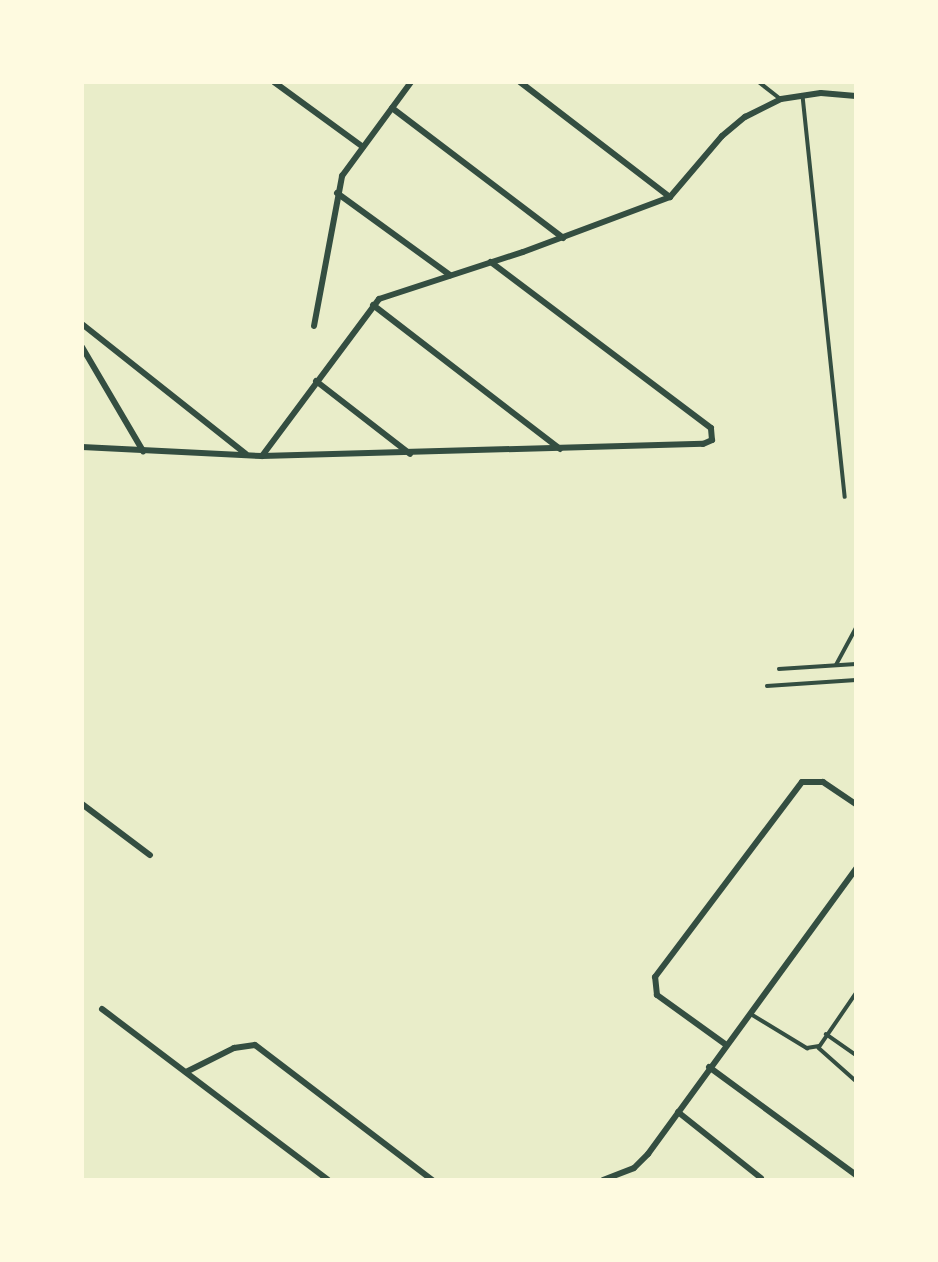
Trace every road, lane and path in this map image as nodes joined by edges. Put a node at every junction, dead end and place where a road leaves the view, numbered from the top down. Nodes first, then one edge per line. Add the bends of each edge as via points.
1 (274, 82) edge
2 (411, 82) edge
3 (520, 82) edge
4 (759, 82) edge
5 (803, 94) junction
6 (856, 96) edge
7 (781, 99) junction
8 (392, 108) junction
9 (363, 147) junction
10 (337, 193) junction
11 (670, 197) junction
12 (563, 237) junction
13 (491, 262) junction
14 (450, 275) junction
15 (373, 305) junction
16 (82, 324) edge
17 (314, 326) dead end
18 (82, 347) edge
19 (316, 382) junction
20 (82, 447) edge
21 (561, 449) junction
22 (143, 451) junction
23 (410, 454) junction
24 (247, 456) junction
25 (262, 456) junction
26 (845, 497) dead end
27 (856, 628) edge
28 (856, 664) edge
29 (836, 666) junction
30 (779, 669) dead end
31 (856, 680) edge
32 (767, 686) dead end
33 (82, 804) edge
34 (856, 804) edge
35 (150, 855) dead end
36 (856, 869) edge
37 (856, 995) edge
38 (102, 1009) dead end
39 (748, 1012) junction
40 (826, 1034) junction
41 (725, 1044) junction
42 (820, 1046) junction
43 (856, 1055) edge
44 (709, 1067) junction
45 (186, 1072) junction
46 (856, 1082) edge
47 (678, 1112) junction
48 (856, 1175) edge
49 (761, 1178) dead end
50 (328, 1180) edge
51 (432, 1180) edge
52 (603, 1180) edge

1 - 9 street
2 - 8 street
3 - 11 street
4 - 7 lane
5 - 6 street
5 - 7 street
5 - 26 lane
7 - 11 street via 722,136
8 - 9 street
8 - 12 street
9 - 10 street via 342,176
10 - 14 street
10 - 17 street
11 - 12 street
12 - 13 street
13 - 14 street
13 - 21 street via 714,433 703,444
14 - 15 street via 390,293
15 - 19 street
15 - 21 street
16 - 24 street
18 - 22 street
19 - 23 street
19 - 25 street
20 - 22 street
21 - 23 street
22 - 24 street
23 - 25 street
24 - 25 street
27 - 29 lane
28 - 29 lane
29 - 30 lane
31 - 32 lane
33 - 35 street
34 - 41 street via 823,782 802,782 655,976 657,995
36 - 39 street
37 - 40 lane
38 - 45 street
39 - 41 street
39 - 42 lane via 807,1048
40 - 42 lane
40 - 43 lane
41 - 44 street
42 - 46 lane via 822,1054
44 - 47 street
44 - 48 street
45 - 50 street
45 - 51 street via 234,1048 255,1045
47 - 49 street
47 - 52 street via 634,1168

